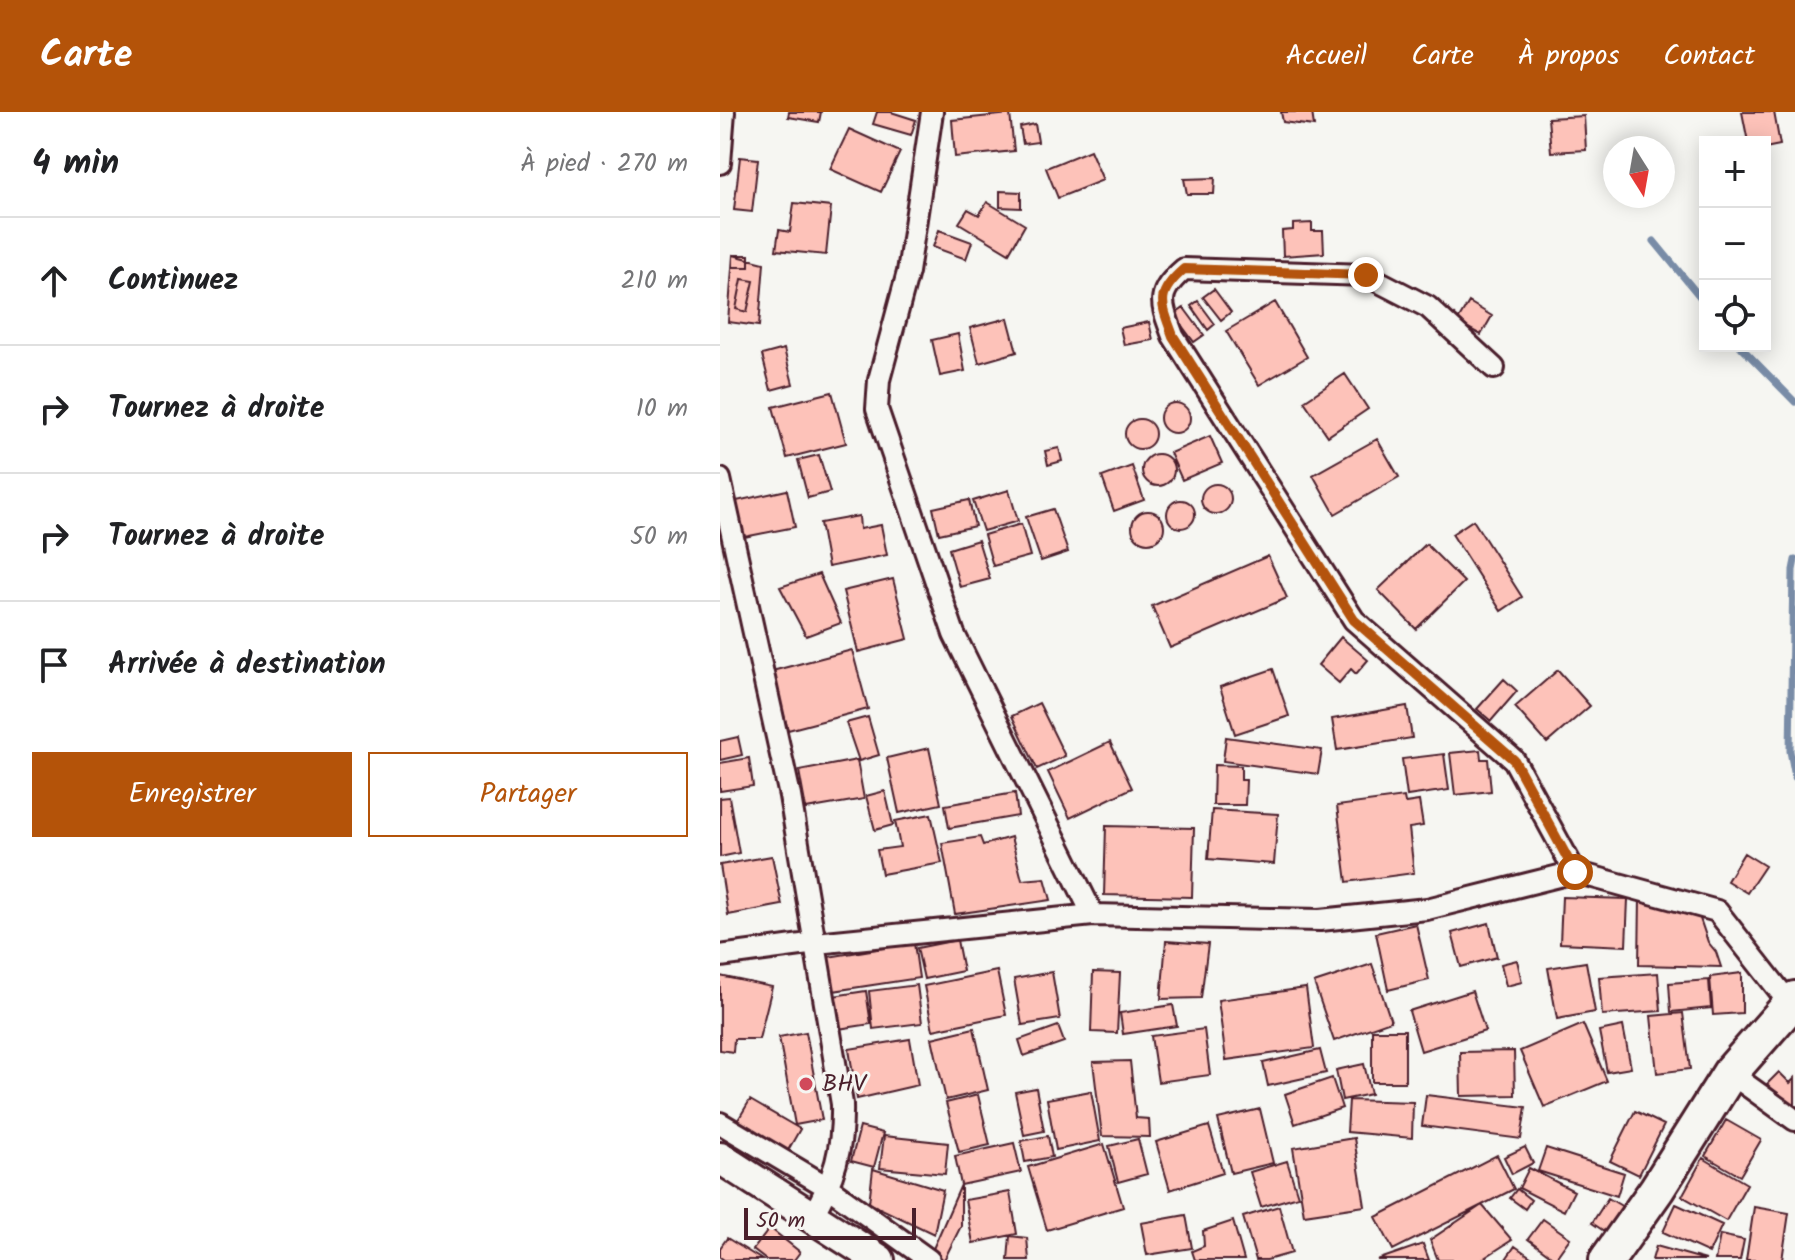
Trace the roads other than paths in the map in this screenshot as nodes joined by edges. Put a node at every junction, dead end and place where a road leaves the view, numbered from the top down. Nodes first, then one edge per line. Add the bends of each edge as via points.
1 (724, 112) edge
2 (932, 112) edge
3 (720, 163) edge
4 (1494, 368) dead end
5 (720, 479) edge
6 (1575, 872) junction
7 (1093, 915) junction
8 (816, 943) junction
9 (720, 956) edge
10 (1793, 1002) edge
11 (1730, 1073) junction
12 (1795, 1120) edge
13 (720, 1123) edge
14 (720, 1158) edge
15 (829, 1188) junction
16 (812, 1216) junction
17 (879, 1260) edge
18 (929, 1260) edge
19 (1607, 1260) edge

1 - 3 street
2 - 7 street via 908,272 879,380 877,409 954,634
4 - 6 street via 1428,307 1366,275 1184,269 1167,284 1162,305 1173,336 1354,620 1514,760
5 - 8 street via 790,796
6 - 7 street via 1427,909 1320,920
6 - 10 street via 1717,911
7 - 8 street
8 - 9 street
8 - 15 street via 842,1104 843,1134
10 - 11 main road
11 - 12 street
11 - 19 main road
13 - 15 street
14 - 16 main road
15 - 16 street
15 - 18 street
16 - 17 main road

